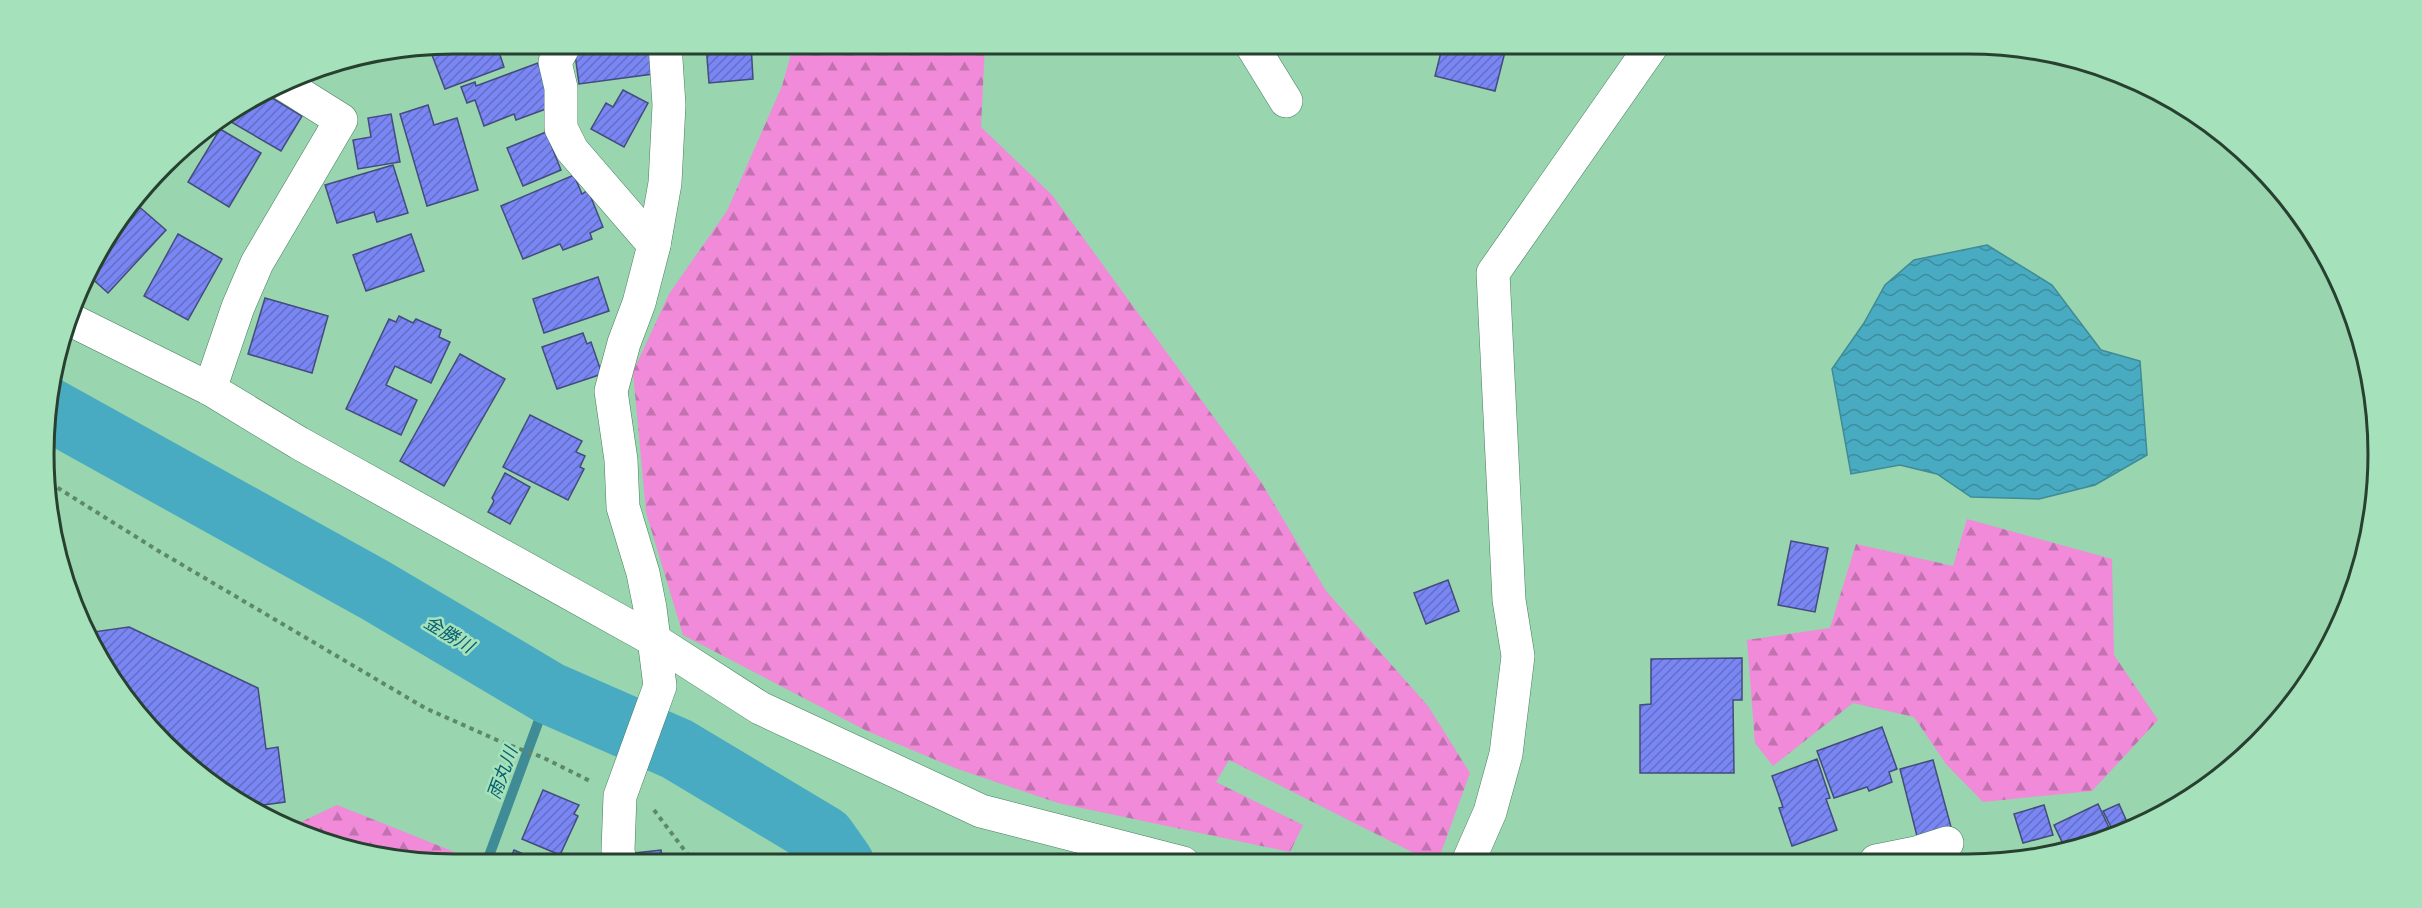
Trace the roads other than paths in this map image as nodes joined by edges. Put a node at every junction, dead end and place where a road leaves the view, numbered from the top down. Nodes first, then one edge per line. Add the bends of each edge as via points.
1 (559, 54) edge
2 (666, 54) edge
3 (1257, 54) edge
4 (1646, 54) edge
5 (291, 89) edge
6 (1286, 101) dead end
7 (654, 245) junction
8 (76, 322) edge
9 (210, 389) junction
10 (654, 640) junction
11 (1947, 843) dead end
12 (619, 854) edge
13 (1148, 854) edge
14 (1472, 854) edge
15 (1911, 854) edge

1 - 7 street via 555,62 561,88 561,129 572,150
2 - 7 street via 669,105 665,183
3 - 6 street
4 - 14 street via 1493,273 1509,600 1518,656 1506,754 1490,812
5 - 9 street via 341,120 257,263
7 - 10 street via 611,392 623,507 643,573
8 - 9 street
9 - 10 street via 299,443
10 - 12 street via 660,686 626,777 619,808
10 - 13 street via 760,708 981,811
11 - 15 street

